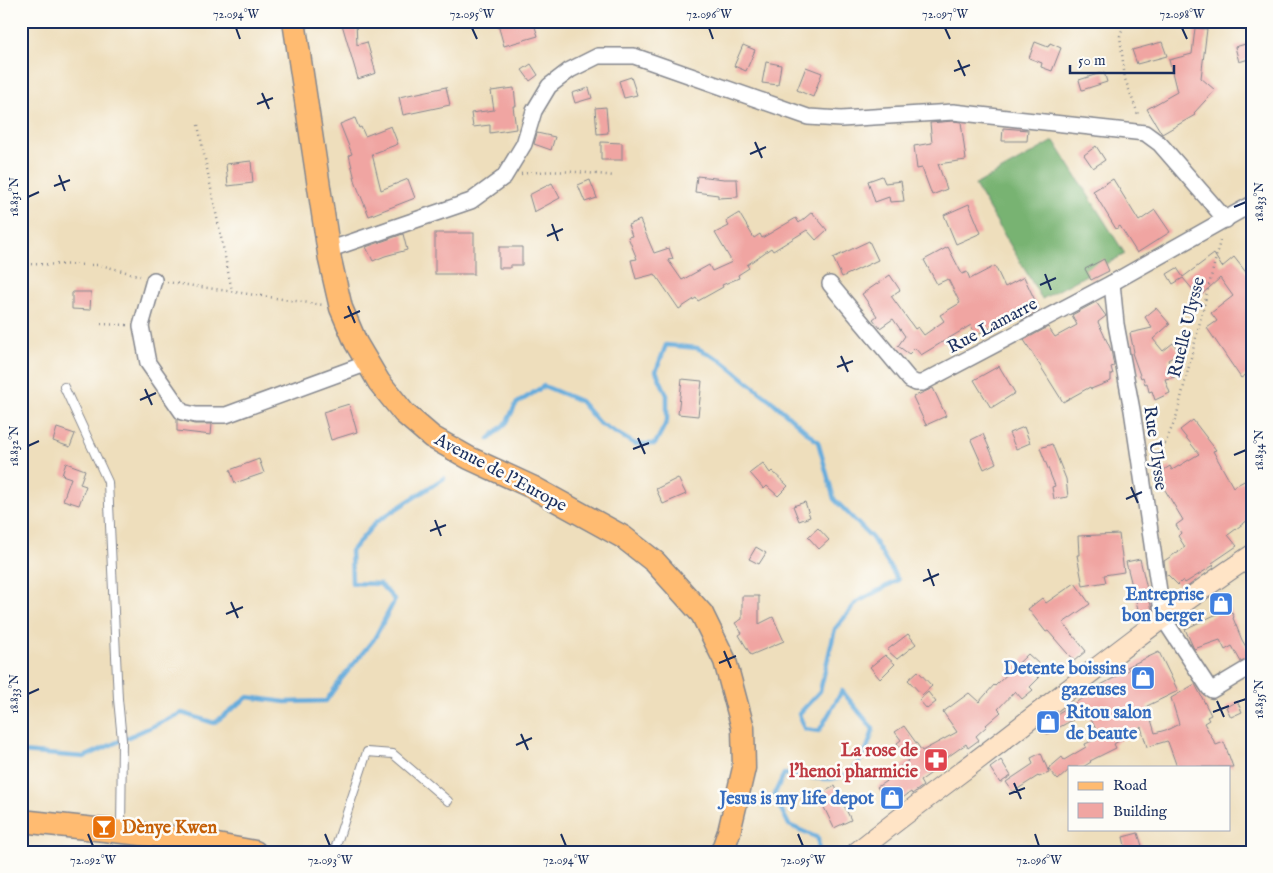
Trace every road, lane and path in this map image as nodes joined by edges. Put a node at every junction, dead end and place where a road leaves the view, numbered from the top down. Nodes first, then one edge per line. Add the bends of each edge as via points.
1 (294, 21) edge
2 (1125, 21) edge
3 (198, 125) dead end
4 (1145, 133) junction
5 (614, 176) dead end
6 (504, 177) junction
7 (1252, 204) edge
8 (1226, 220) junction
9 (328, 250) junction
10 (21, 264) edge
11 (154, 280) junction
12 (1112, 283) junction
13 (830, 284) dead end
14 (232, 291) junction
15 (342, 308) junction
16 (101, 324) dead end
17 (141, 326) junction
18 (368, 363) junction
19 (64, 387) dead end
20 (1154, 468) dead end
21 (1252, 555) edge
22 (1163, 618) junction
23 (1252, 666) edge
24 (448, 801) dead end
25 (21, 821) edge
26 (121, 832) junction
27 (174, 845) edge
28 (255, 852) edge
29 (334, 852) edge
30 (722, 852) edge
31 (857, 852) edge

1 - 9 main road, Avenue de l'Europe
2 - 4 path via 1120,36 1125,79
3 - 14 path
4 - 6 street via 953,112 841,120 808,117 634,56 598,56 570,70 549,86 534,111 524,144
4 - 8 street via 1160,144
5 - 6 path via 543,171
6 - 9 street via 471,201
7 - 8 street, Rue Lamarre
8 - 12 street, Rue Lamarre
8 - 20 path, Ruelle Ulysse via 1176,418
9 - 15 main road, Avenue de l'Europe
10 - 11 path via 101,265
11 - 14 path
11 - 17 street
12 - 13 street, Rue Lamarre via 922,383 910,380
12 - 22 street, Rue Ulysse
14 - 15 path
15 - 18 main road, Avenue de l'Europe
16 - 17 path
17 - 18 street via 148,364 182,412 196,415 226,415
18 - 30 main road, Avenue de l'Europe via 404,412 432,437 622,536 656,562 702,614 725,661 742,728 744,768
19 - 26 lane via 108,482 122,740
21 - 22 main road
22 - 23 street via 1212,690
22 - 31 main road
24 - 29 lane via 393,754 367,752
25 - 26 main road
26 - 27 main road
27 - 28 main road

